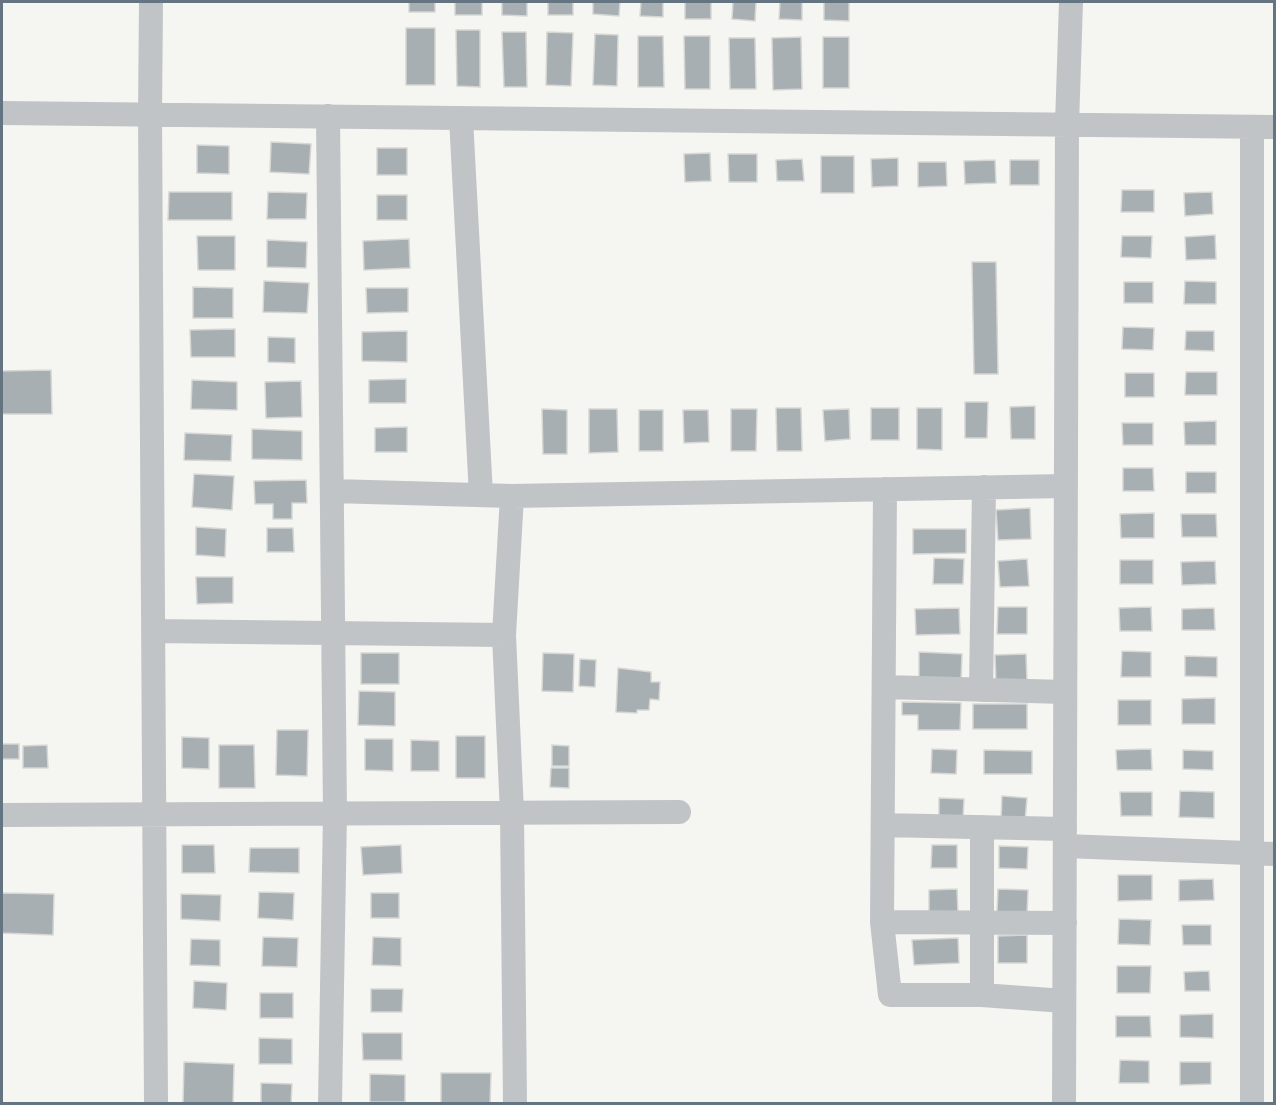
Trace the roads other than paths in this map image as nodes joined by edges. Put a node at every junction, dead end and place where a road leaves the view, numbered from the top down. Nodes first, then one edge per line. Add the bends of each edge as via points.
1 (151, 2) edge
2 (1071, 2) edge
3 (2, 112) edge
4 (150, 114) junction
5 (328, 116) junction
6 (461, 118) junction
7 (1067, 125) junction
8 (1263, 127) edge
9 (1066, 486) junction
10 (984, 487) junction
11 (885, 489) junction
12 (332, 491) junction
13 (481, 495) junction
14 (512, 496) junction
15 (153, 631) junction
16 (334, 634) junction
17 (504, 635) junction
18 (884, 687) junction
19 (981, 690) junction
20 (1065, 692) junction
21 (680, 812) dead end
22 (336, 813) junction
23 (512, 813) junction
24 (154, 814) junction
25 (2, 815) edge
26 (883, 825) junction
27 (982, 828) junction
28 (1065, 837) junction
29 (1263, 854) edge
30 (882, 922) junction
31 (1065, 922) junction
32 (982, 924) junction
33 (982, 995) junction
34 (1064, 1001) junction
35 (156, 1104) edge
36 (330, 1104) edge
37 (515, 1104) edge
38 (1064, 1104) edge
39 (1252, 1104) edge

1 - 4 street
2 - 7 street
3 - 4 street
4 - 5 street
4 - 15 street
5 - 6 street
5 - 12 street
6 - 7 street
6 - 13 street
7 - 8 street
7 - 9 street
8 - 29 street
9 - 10 street
9 - 20 street
10 - 11 street
10 - 19 street
11 - 14 street
11 - 18 street
12 - 13 street
12 - 16 street
13 - 14 street
14 - 17 street
15 - 16 street
15 - 24 street
16 - 17 street
16 - 22 street
17 - 23 street
18 - 19 street
18 - 26 street
19 - 20 street
20 - 28 street
21 - 23 street
22 - 23 street
22 - 24 street
22 - 36 street
23 - 37 street
24 - 25 street
24 - 35 street
26 - 27 street
26 - 30 street
27 - 28 street
27 - 32 street
28 - 29 street
28 - 31 street
29 - 39 street
30 - 32 street
30 - 33 street via 890,995
31 - 32 street
31 - 34 street
32 - 33 street
33 - 34 street
34 - 38 street

